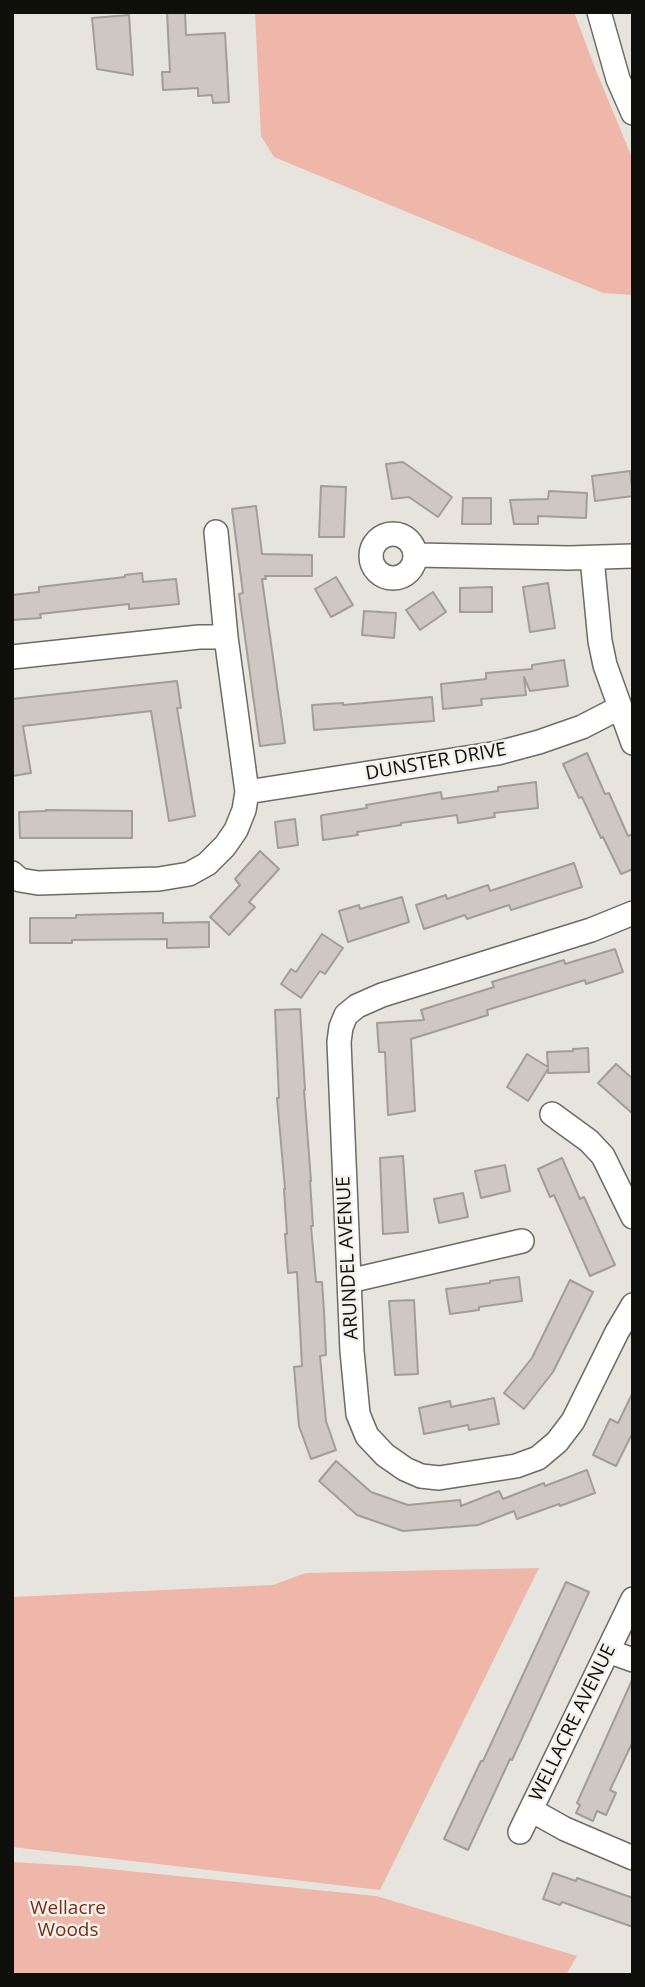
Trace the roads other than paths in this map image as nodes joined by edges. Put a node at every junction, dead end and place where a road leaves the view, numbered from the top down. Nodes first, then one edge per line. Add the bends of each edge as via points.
1 (598, 12) edge
2 (633, 113) edge
3 (216, 532) dead end
4 (416, 555) dead end
5 (633, 556) edge
6 (592, 558) junction
7 (226, 637) junction
8 (12, 657) edge
9 (619, 708) junction
10 (633, 743) edge
11 (247, 792) junction
12 (15, 879) edge
13 (633, 913) edge
14 (567, 1117) dead end
15 (633, 1217) edge
16 (509, 1237) dead end
17 (349, 1281) junction
18 (633, 1305) edge
19 (633, 1599) edge
20 (608, 1651) junction
21 (633, 1660) edge
22 (531, 1810) junction
23 (520, 1832) dead end
24 (633, 1858) edge

1 - 2 street
3 - 7 street
4 - 6 street
5 - 6 street
6 - 9 street via 600,641
7 - 8 street
7 - 11 street
9 - 10 street
9 - 11 street, DUNSTER DRIVE via 539,743 498,753
11 - 12 street via 236,830 225,846 189,874 159,880 38,883
13 - 17 street, ARUNDEL AVENUE via 382,995 346,1014 339,1042
14 - 15 street via 603,1156
16 - 17 street
17 - 18 street, ARUNDEL AVENUE via 355,1392 367,1436 405,1469 439,1478 516,1466 538,1458 557,1442 573,1422
19 - 20 street, WELLACRE AVENUE
20 - 21 street
20 - 22 street, WELLACRE AVENUE
22 - 23 street, WELLACRE AVENUE
22 - 24 street, WELLACRE AVENUE

